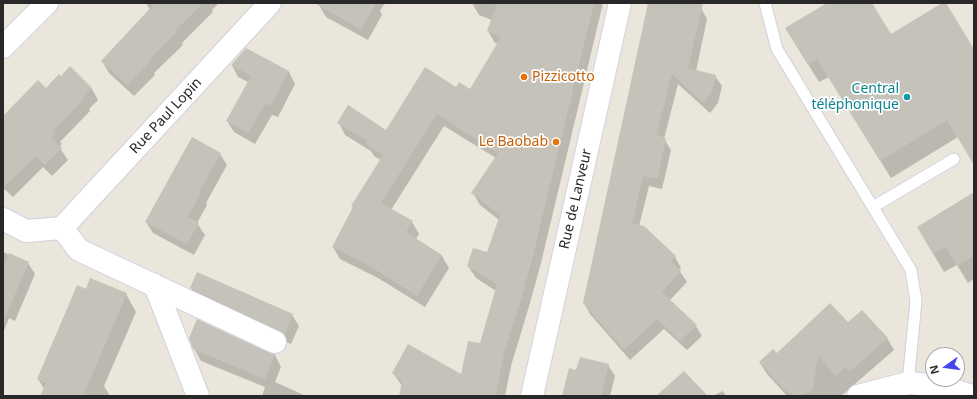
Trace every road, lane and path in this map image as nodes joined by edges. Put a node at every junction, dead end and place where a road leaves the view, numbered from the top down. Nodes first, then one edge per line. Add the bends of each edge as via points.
1 (47, 3) edge
2 (270, 3) edge
3 (620, 3) edge
4 (765, 3) edge
5 (3, 47) edge
6 (954, 158) dead end
7 (873, 207) junction
8 (3, 219) edge
9 (62, 228) junction
10 (155, 285) junction
11 (275, 342) dead end
12 (908, 384) junction
13 (198, 396) edge
14 (532, 396) edge
15 (858, 396) edge
16 (972, 396) edge

1 - 5 street
2 - 9 street, Rue Paul Lopin
3 - 14 street, Rue de Lanveur
4 - 7 lane via 777,50
6 - 7 lane
7 - 12 lane via 911,270 916,301
8 - 9 street via 26,231
9 - 10 street via 79,250
10 - 11 street
10 - 13 street
12 - 15 street
12 - 16 street via 941,386

